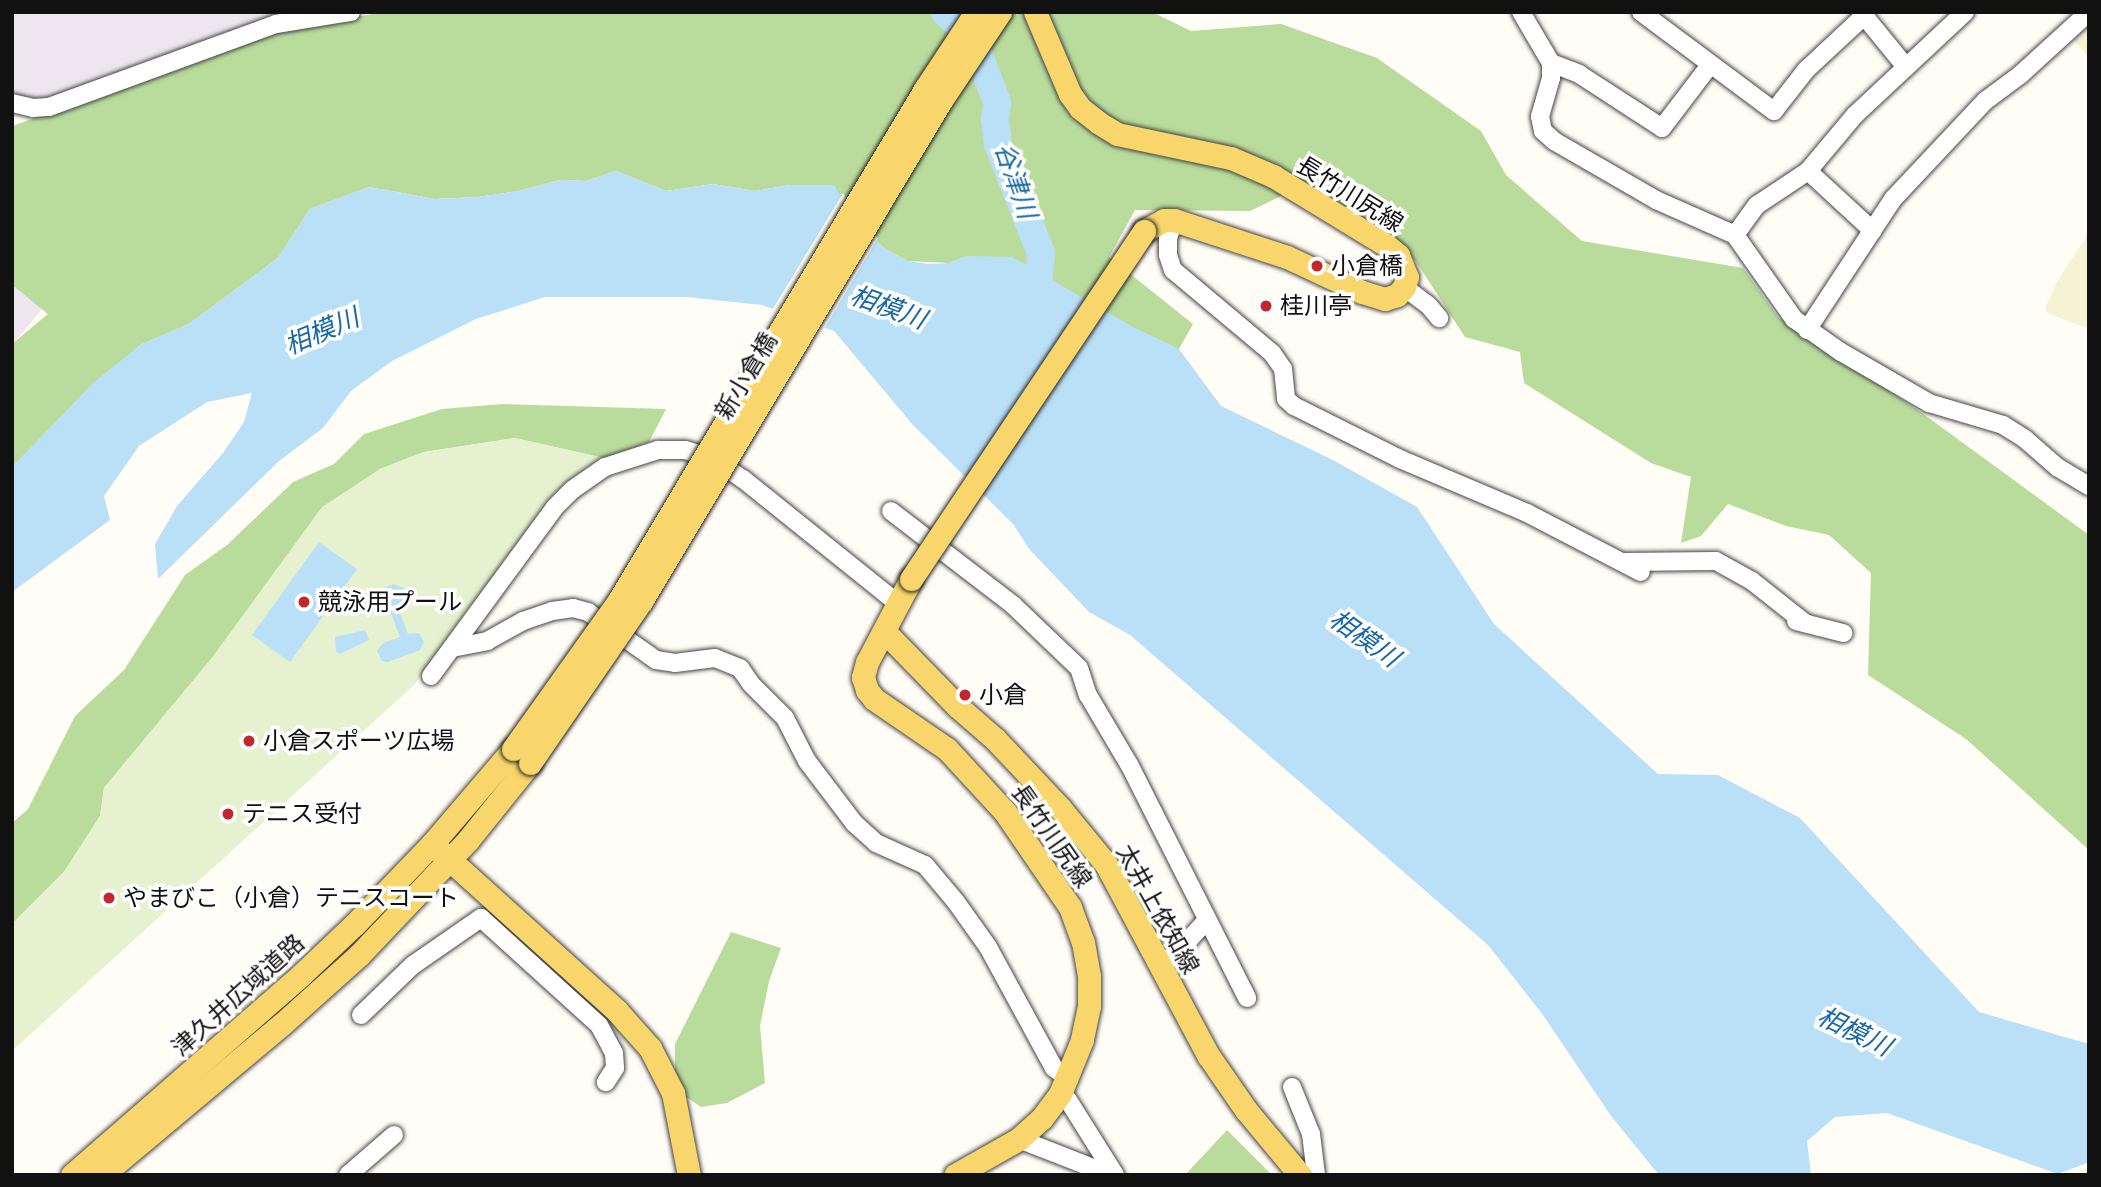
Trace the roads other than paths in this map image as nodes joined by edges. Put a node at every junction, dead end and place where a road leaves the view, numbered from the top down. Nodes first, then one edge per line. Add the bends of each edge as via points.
1 (351, 12) edge
2 (976, 12) edge
3 (1000, 12) edge
4 (1035, 12) edge
5 (1521, 12) edge
6 (1641, 12) edge
7 (1964, 12) edge
8 (2089, 12) edge
9 (1862, 14) edge
10 (1551, 63) junction
11 (1710, 65) junction
12 (1906, 67) junction
13 (12, 103) edge
14 (1808, 171) junction
15 (1174, 220) junction
16 (1873, 231) junction
17 (1735, 235) junction
18 (1404, 287) junction
19 (1439, 318) dead end
20 (1807, 330) junction
21 (727, 447) dead end
22 (710, 457) junction
23 (2089, 486) edge
24 (891, 511) dead end
25 (1616, 562) junction
26 (1641, 572) dead end
27 (897, 603) junction
28 (1784, 618) dead end
29 (1805, 623) junction
30 (884, 631) junction
31 (1843, 633) dead end
32 (452, 648) junction
33 (431, 676) dead end
34 (521, 756) junction
35 (432, 844) junction
36 (450, 860) junction
37 (1207, 920) junction
38 (1160, 962) junction
39 (562, 975) junction
40 (1247, 998) dead end
41 (361, 1015) dead end
42 (606, 1082) dead end
43 (1064, 1086) junction
44 (1292, 1087) dead end
45 (394, 1135) dead end
46 (1019, 1139) junction
47 (72, 1175) edge
48 (102, 1175) edge
49 (348, 1175) edge
50 (689, 1175) edge
51 (956, 1175) edge
52 (1113, 1175) edge
53 (1300, 1175) edge
54 (1316, 1175) edge

1 - 13 street via 276,24 49,107
2 - 34 main road, 新小倉橋, bridge
3 - 34 main road, 新小倉橋, bridge via 940,102 642,600
4 - 18 main road, 長竹川尻線 via 1070,94 1098,123 1117,134 1231,158 1273,176 1392,250 1404,266
5 - 10 street
6 - 11 street
7 - 12 street
8 - 16 street via 1986,100 1893,199
9 - 11 street via 1806,70 1774,111
9 - 12 street
10 - 11 street via 1590,80 1662,128
10 - 17 street via 1540,116 1543,131 1656,200
12 - 14 street via 1855,115
14 - 16 street
14 - 17 street via 1756,205
15 - 18 main road via 1287,257 1374,296 1385,299
15 - 25 street via 1168,238 1173,270 1272,353 1283,369 1286,399 1294,406 1400,459 1527,513
15 - 27 main road, 長竹川尻線, bridge via 1144,231
16 - 20 street
17 - 20 street via 1794,319
18 - 19 street
20 - 23 street via 1929,403 2003,425
21 - 22 street
22 - 27 street
22 - 32 street via 658,450 590,476 555,506
24 - 37 street via 1013,605 1079,668 1088,695 1130,766
25 - 26 street
25 - 29 street via 1716,561 1752,581
27 - 30 main road, 長竹川尻線
28 - 29 street
29 - 31 street
30 - 38 main road, 太井上依知線 via 995,739 1084,837 1119,885
30 - 43 main road, 長竹川尻線 via 863,677 870,694 934,738 979,780 1058,886 1076,921 1087,966 1089,1006 1079,1052
32 - 33 street
32 - 43 street via 487,641 523,621 573,608 587,612 656,660 675,663 715,658 740,668 785,718 817,776 854,823 876,843 925,865 956,902 988,947
34 - 35 main road, 津久井広域道路
34 - 36 main road, 津久井広域道路
35 - 36 main road
35 - 47 main road, 津久井広域道路 via 301,975
36 - 39 main road
36 - 48 main road, 津久井広域道路 via 324,988
37 - 38 street via 1174,956
37 - 40 street
38 - 53 main road, 太井上依知線 via 1208,1055
39 - 41 street via 481,918 413,965
39 - 42 street via 614,1053 615,1068
39 - 50 main road via 634,1029 660,1062 678,1112
43 - 46 main road, 長竹川尻線 via 1042,1118
43 - 52 street
44 - 54 street via 1311,1134
45 - 49 street
46 - 51 main road, 長竹川尻線
46 - 52 street

